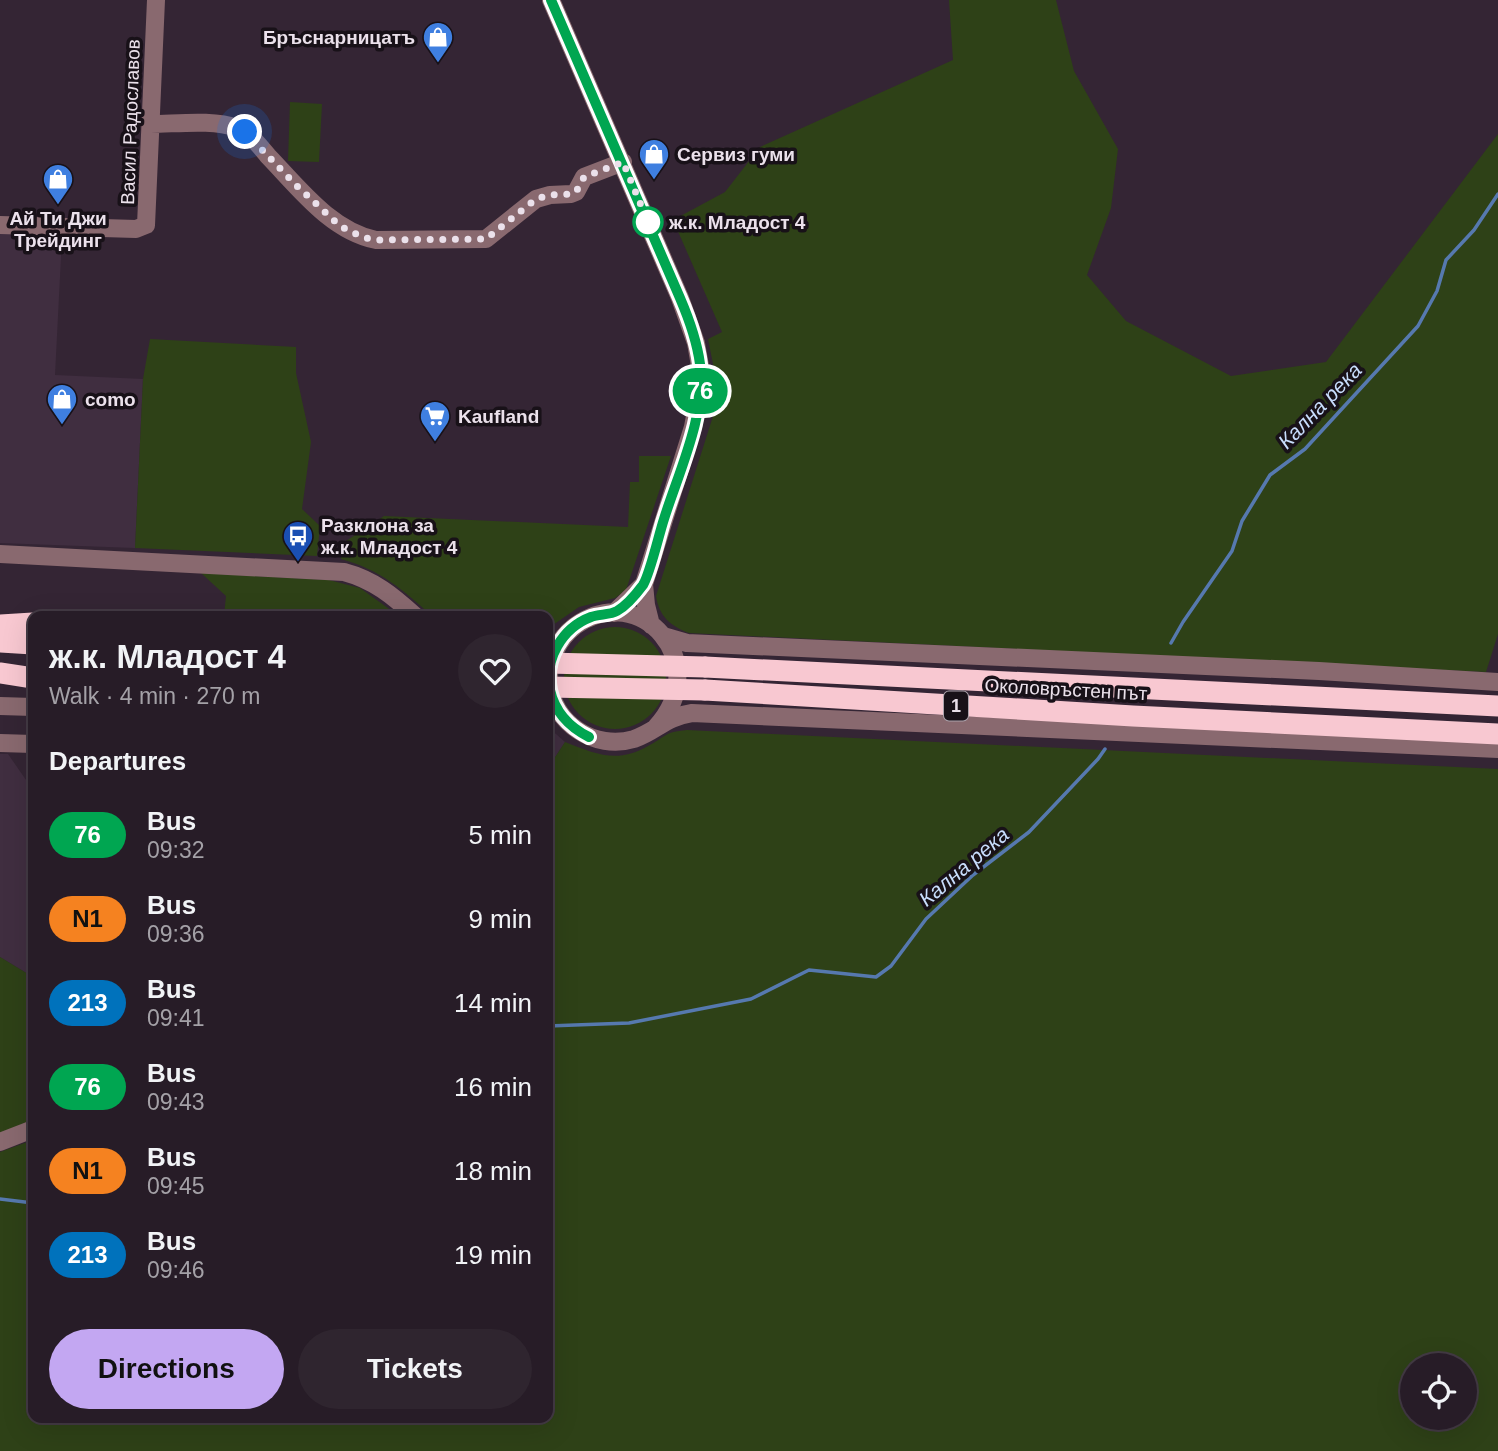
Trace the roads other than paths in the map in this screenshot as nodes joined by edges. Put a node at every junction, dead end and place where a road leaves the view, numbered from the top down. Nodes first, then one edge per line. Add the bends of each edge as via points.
1 (156, 0) edge
2 (551, 0) edge
3 (151, 124) junction
4 (623, 162) junction
5 (0, 225) edge
6 (0, 554) edge
7 (644, 584) junction
8 (409, 611) edge
9 (614, 613) junction
10 (28, 623) edge
11 (0, 625) edge
12 (657, 630) junction
13 (556, 638) edge
14 (0, 642) edge
15 (28, 644) edge
16 (553, 663) edge
17 (0, 673) edge
18 (28, 676) edge
19 (1498, 682) edge
20 (553, 687) edge
21 (0, 706) edge
22 (1498, 706) edge
23 (28, 707) edge
24 (555, 714) edge
25 (1290, 724) junction
26 (656, 727) junction
27 (1498, 734) edge
28 (1498, 740) edge
29 (1354, 742) junction
30 (0, 743) edge
31 (28, 744) edge
32 (1455, 747) junction
33 (1498, 749) edge
34 (28, 1131) edge
35 (0, 1142) edge

1 - 3 street, Васил Радославов
2 - 4 street
3 - 4 street via 223,124 245,132 340,226 376,240 486,239 536,199 576,192 584,177
3 - 5 street, Васил Радославов via 144,227
4 - 7 street via 689,320 700,366 694,427
6 - 8 street via 344,572 377,584
7 - 9 street
7 - 12 street via 646,605
9 - 12 street via 627,614
9 - 13 street via 582,622
10 - 11 highway
12 - 19 street via 687,643
12 - 26 street via 676,661 677,690
14 - 15 highway
16 - 22 highway, Околовръстен път / 1, bridge
17 - 18 highway
20 - 25 highway, Околовръстен път / 1, bridge via 705,691
21 - 23 street
24 - 26 street via 601,741 635,738
25 - 27 highway, Околовръстен път / 1
25 - 29 highway
26 - 29 street via 692,713
28 - 32 highway
29 - 32 street
30 - 31 street
32 - 33 street
34 - 35 street

